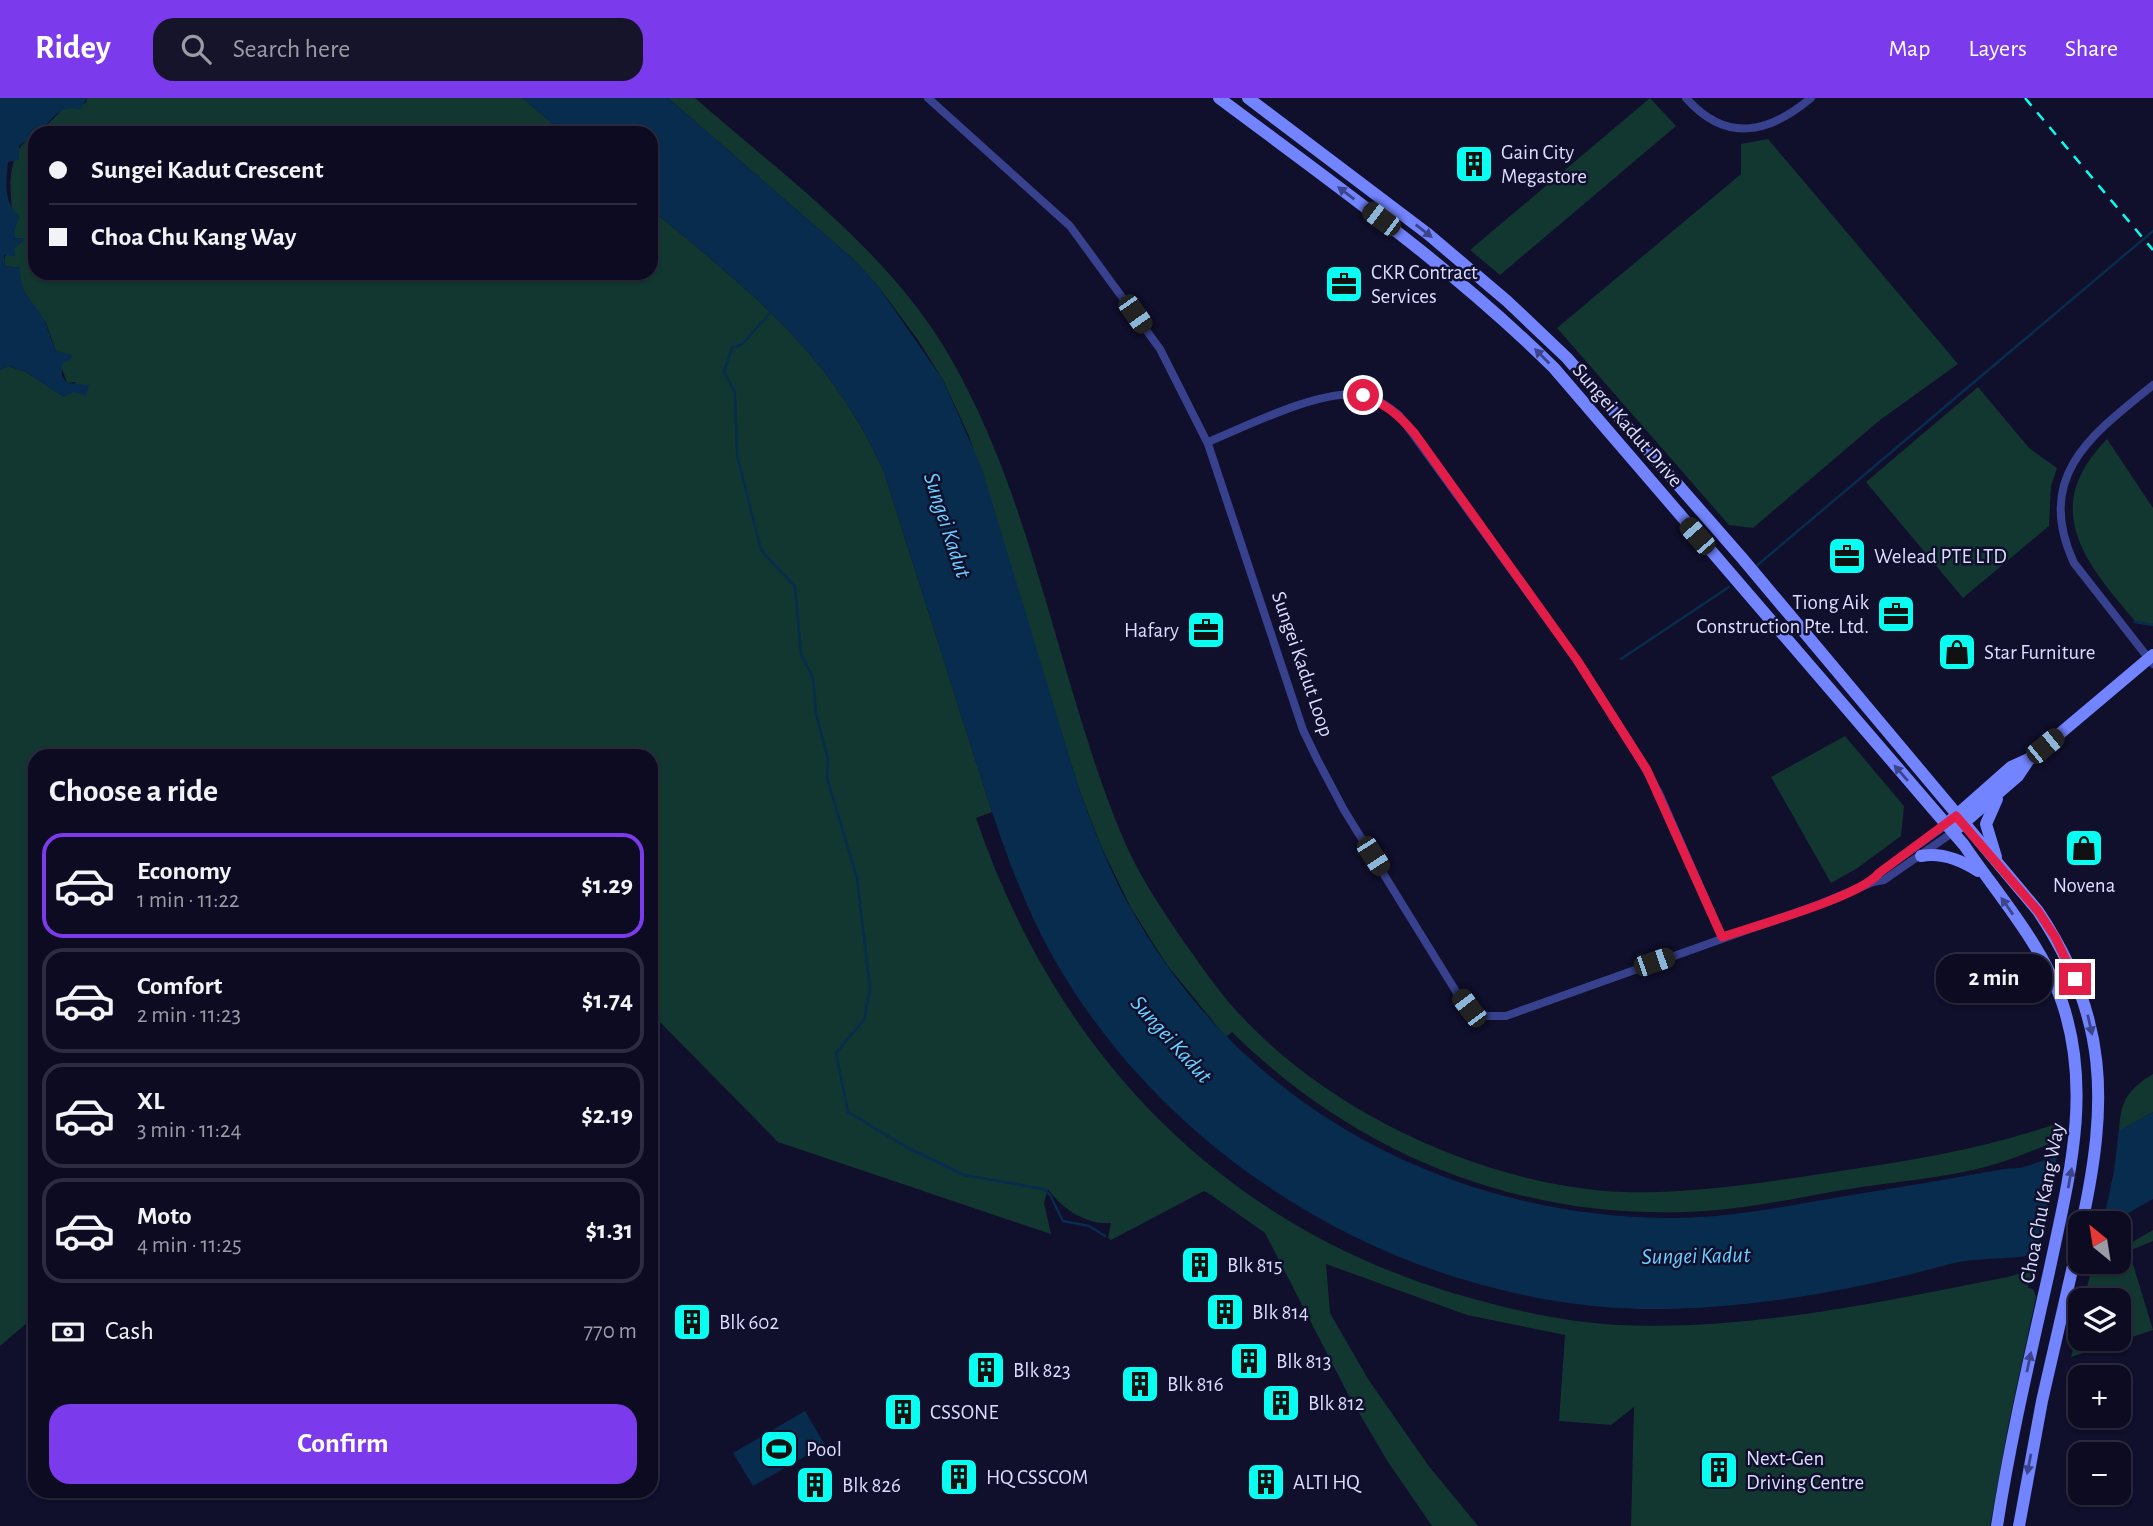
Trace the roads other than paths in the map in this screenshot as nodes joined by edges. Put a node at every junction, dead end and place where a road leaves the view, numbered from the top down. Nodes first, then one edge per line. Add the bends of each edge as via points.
1 (928, 98) edge
2 (1219, 98) edge
3 (1248, 98) edge
4 (1686, 98) edge
5 (1811, 98) edge
6 (2153, 385) edge
7 (1208, 442) junction
8 (2152, 659) edge
9 (1874, 713) junction
10 (1872, 740) junction
11 (2031, 758) junction
12 (2006, 786) junction
13 (1954, 824) junction
14 (1921, 856) junction
15 (1997, 860) junction
16 (1985, 875) junction
17 (1872, 882) junction
18 (1722, 937) junction
19 (2084, 1211) edge
20 (2071, 1274) edge
21 (2042, 1401) junction
22 (2015, 1428) junction
23 (1997, 1526) edge
24 (2019, 1526) edge

1 - 7 street, Sungei Kadut Loop via 1070,226 1160,349
10 -> 2 main road, Sungei Kadut Drive via 1554,368 1513,327 1420,249
3 -> 9 main road, Sungei Kadut Drive via 1428,234 1567,358
4 - 5 street via 1700,114 1728,127 1755,128 1766,128
6 - 8 street via 2081,449 2064,480 2060,513 2074,563
7 - 18 street via 1343,393 1383,402 1399,415 1577,660 1635,751 1659,793
7 - 18 street, Sungei Kadut Loop via 1303,730 1344,810 1469,1008 1487,1016 1506,1016
8 - 11 main road
9 - 10 main road via 1879,725
9 - 13 main road, Sungei Kadut Drive
13 -> 10 main road, Sungei Kadut Drive
11 - 12 main road
11 - 13 main road via 2011,767
12 - 13 main road
12 - 15 main road via 1987,817 1987,835
13 - 14 street, Sungei Kadut Loop
13 - 15 main road, Choa Chu Kang Way
13 - 16 main road, Choa Chu Kang Way
13 - 17 street, Sungei Kadut Loop
14 - 16 main road via 1964,862
14 - 17 street, Sungei Kadut Loop via 1884,880
15 -> 19 main road, Choa Chu Kang Way via 2055,937 2081,992 2096,1056 2100,1119
22 -> 16 main road, Choa Chu Kang Way via 2068,1189 2076,1129 2077,1067 2061,1001 2029,937
17 - 18 street, Sungei Kadut Loop
20 - 21 main road, Choa Chu Kang Way
21 - 22 main road via 2028,1407
21 -> 24 main road, Choa Chu Kang Way
22 - 23 main road, Choa Chu Kang Way

